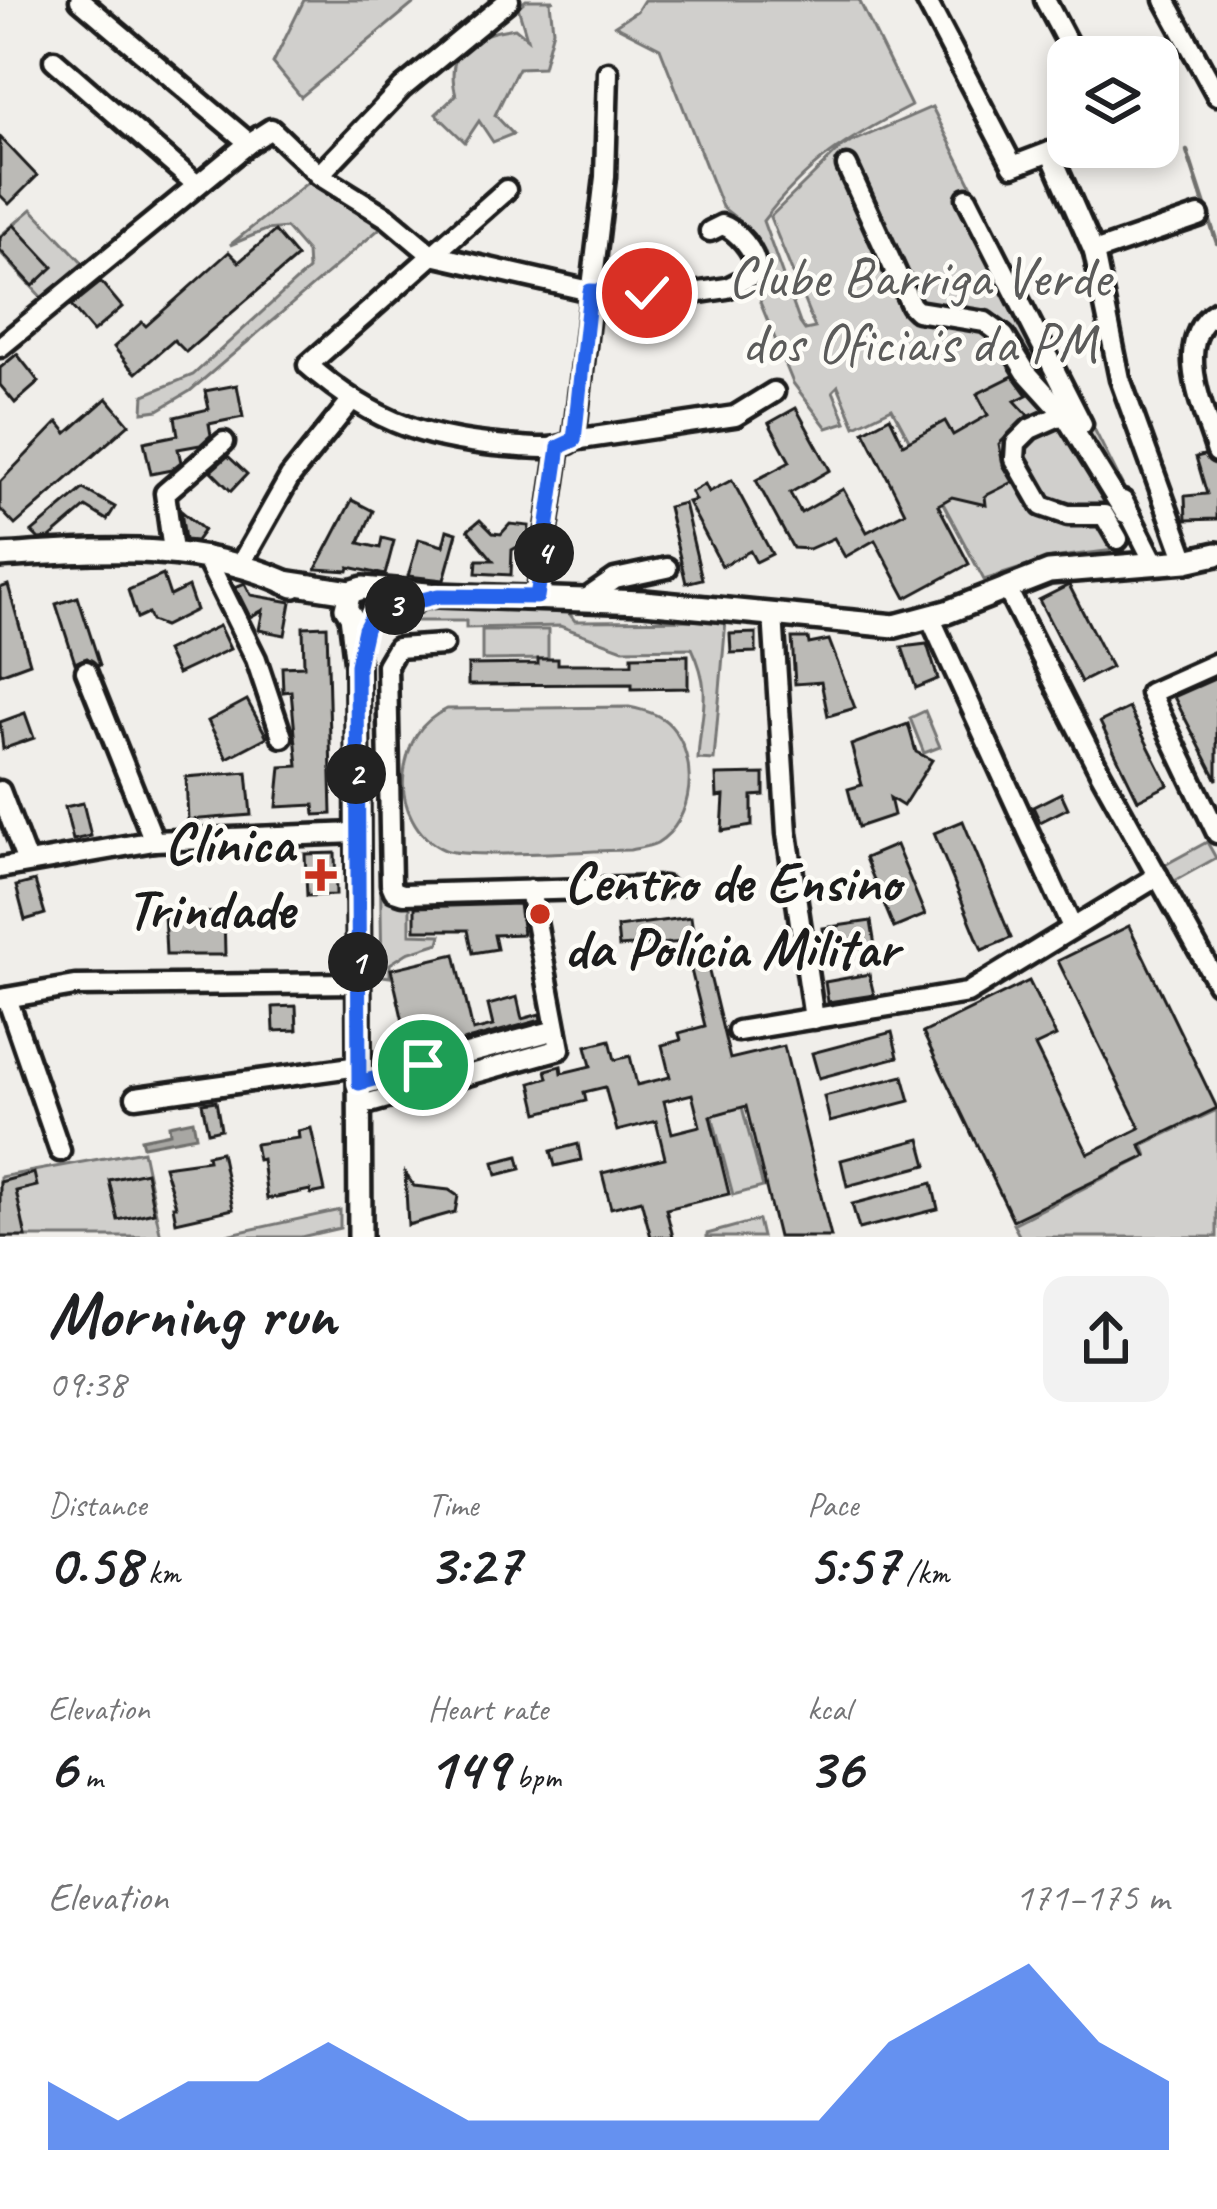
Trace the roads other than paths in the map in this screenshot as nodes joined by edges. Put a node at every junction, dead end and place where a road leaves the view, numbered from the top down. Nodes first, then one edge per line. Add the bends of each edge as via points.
1 (80, 0) edge
2 (509, 0) edge
3 (926, 0) edge
4 (1046, 0) edge
5 (1165, 0) edge
6 (1064, 36) edge
7 (53, 60) dead end
8 (608, 72) dead end
9 (1217, 95) edge
10 (249, 142) junction
11 (1047, 153) edge
12 (847, 166) dead end
13 (1065, 168) edge
14 (319, 175) junction
15 (197, 185) junction
16 (506, 190) dead end
17 (967, 198) dead end
18 (1198, 216) dead end
19 (710, 231) dead end
20 (1094, 252) junction
21 (432, 256) junction
22 (590, 291) junction
23 (1217, 310) edge
24 (0, 347) edge
25 (774, 392) dead end
26 (351, 401) junction
27 (1069, 412) junction
28 (224, 442) dead end
29 (567, 443) junction
30 (1217, 452) edge
31 (1125, 513) dead end
32 (1118, 539) dead end
33 (173, 551) junction
34 (1217, 554) edge
35 (0, 556) edge
36 (205, 556) junction
37 (1186, 561) junction
38 (1155, 564) junction
39 (239, 567) junction
40 (667, 568) dead end
41 (1006, 587) junction
42 (537, 597) junction
43 (586, 599) junction
44 (360, 606) junction
45 (773, 614) junction
46 (930, 617) junction
47 (443, 645) dead end
48 (1217, 662) edge
49 (86, 671) dead end
50 (282, 737) dead end
51 (0, 791) edge
52 (356, 833) junction
53 (1217, 833) edge
54 (154, 841) junction
55 (27, 862) junction
56 (0, 868) edge
57 (1158, 876) junction
58 (664, 887) dead end
59 (530, 890) junction
60 (1072, 927) junction
61 (358, 983) junction
62 (1217, 983) edge
63 (3, 999) edge
64 (814, 1019) junction
65 (556, 1030) junction
66 (738, 1031) dead end
67 (427, 1064) junction
68 (359, 1085) junction
69 (433, 1085) junction
70 (136, 1097) dead end
71 (60, 1150) dead end
72 (361, 1237) edge

1 - 10 street
2 - 14 street via 402,88
3 - 11 street via 1012,166
4 - 6 street
5 - 9 street
7 - 15 street
8 - 22 street
10 - 14 street via 271,129
10 - 15 street
12 - 27 street via 917,311 985,322
13 - 20 street
14 - 21 street
15 - 24 street
16 - 21 street
17 - 27 street
18 - 20 street
19 - 22 street via 730,228 753,254 755,272 698,294
20 - 37 street via 1120,379
21 - 22 street
21 - 26 street via 308,365
22 - 29 street
23 - 30 street via 1199,324 1193,344
25 - 29 street via 735,416
26 - 29 street via 441,437 496,446
26 - 39 street via 290,477
27 - 31 street
27 - 32 street via 1030,429 1016,443 1015,458 1042,506 1104,515
27 - 38 street
28 - 33 street via 165,494
29 - 42 street
33 - 35 main road
33 - 36 main road
34 - 37 main road
36 - 39 main road
36 - 50 street via 256,659
37 - 38 main road
38 - 41 main road via 1064,569
39 - 44 main road
40 - 43 street via 615,579
41 - 46 main road
41 - 57 street
42 - 43 main road
42 - 44 main road via 438,596
43 - 45 main road
44 - 52 main road
45 - 46 main road via 875,626
45 - 64 street via 787,833
46 - 60 street
47 - 59 street via 397,648 387,665 391,884 403,894
48 - 53 street via 1150,693
49 - 54 street
51 - 55 street
52 - 54 street
52 - 61 main road
54 - 55 street
55 - 56 street
57 - 60 street
57 - 62 street
58 - 59 street
59 - 65 street
60 - 64 street via 967,993
61 - 63 street via 75,986
61 - 68 main road
63 - 71 street
64 - 66 street
65 - 67 street
65 - 69 street via 560,1049
67 - 68 street
67 - 69 street
68 - 69 street
68 - 70 street
68 - 72 main road

